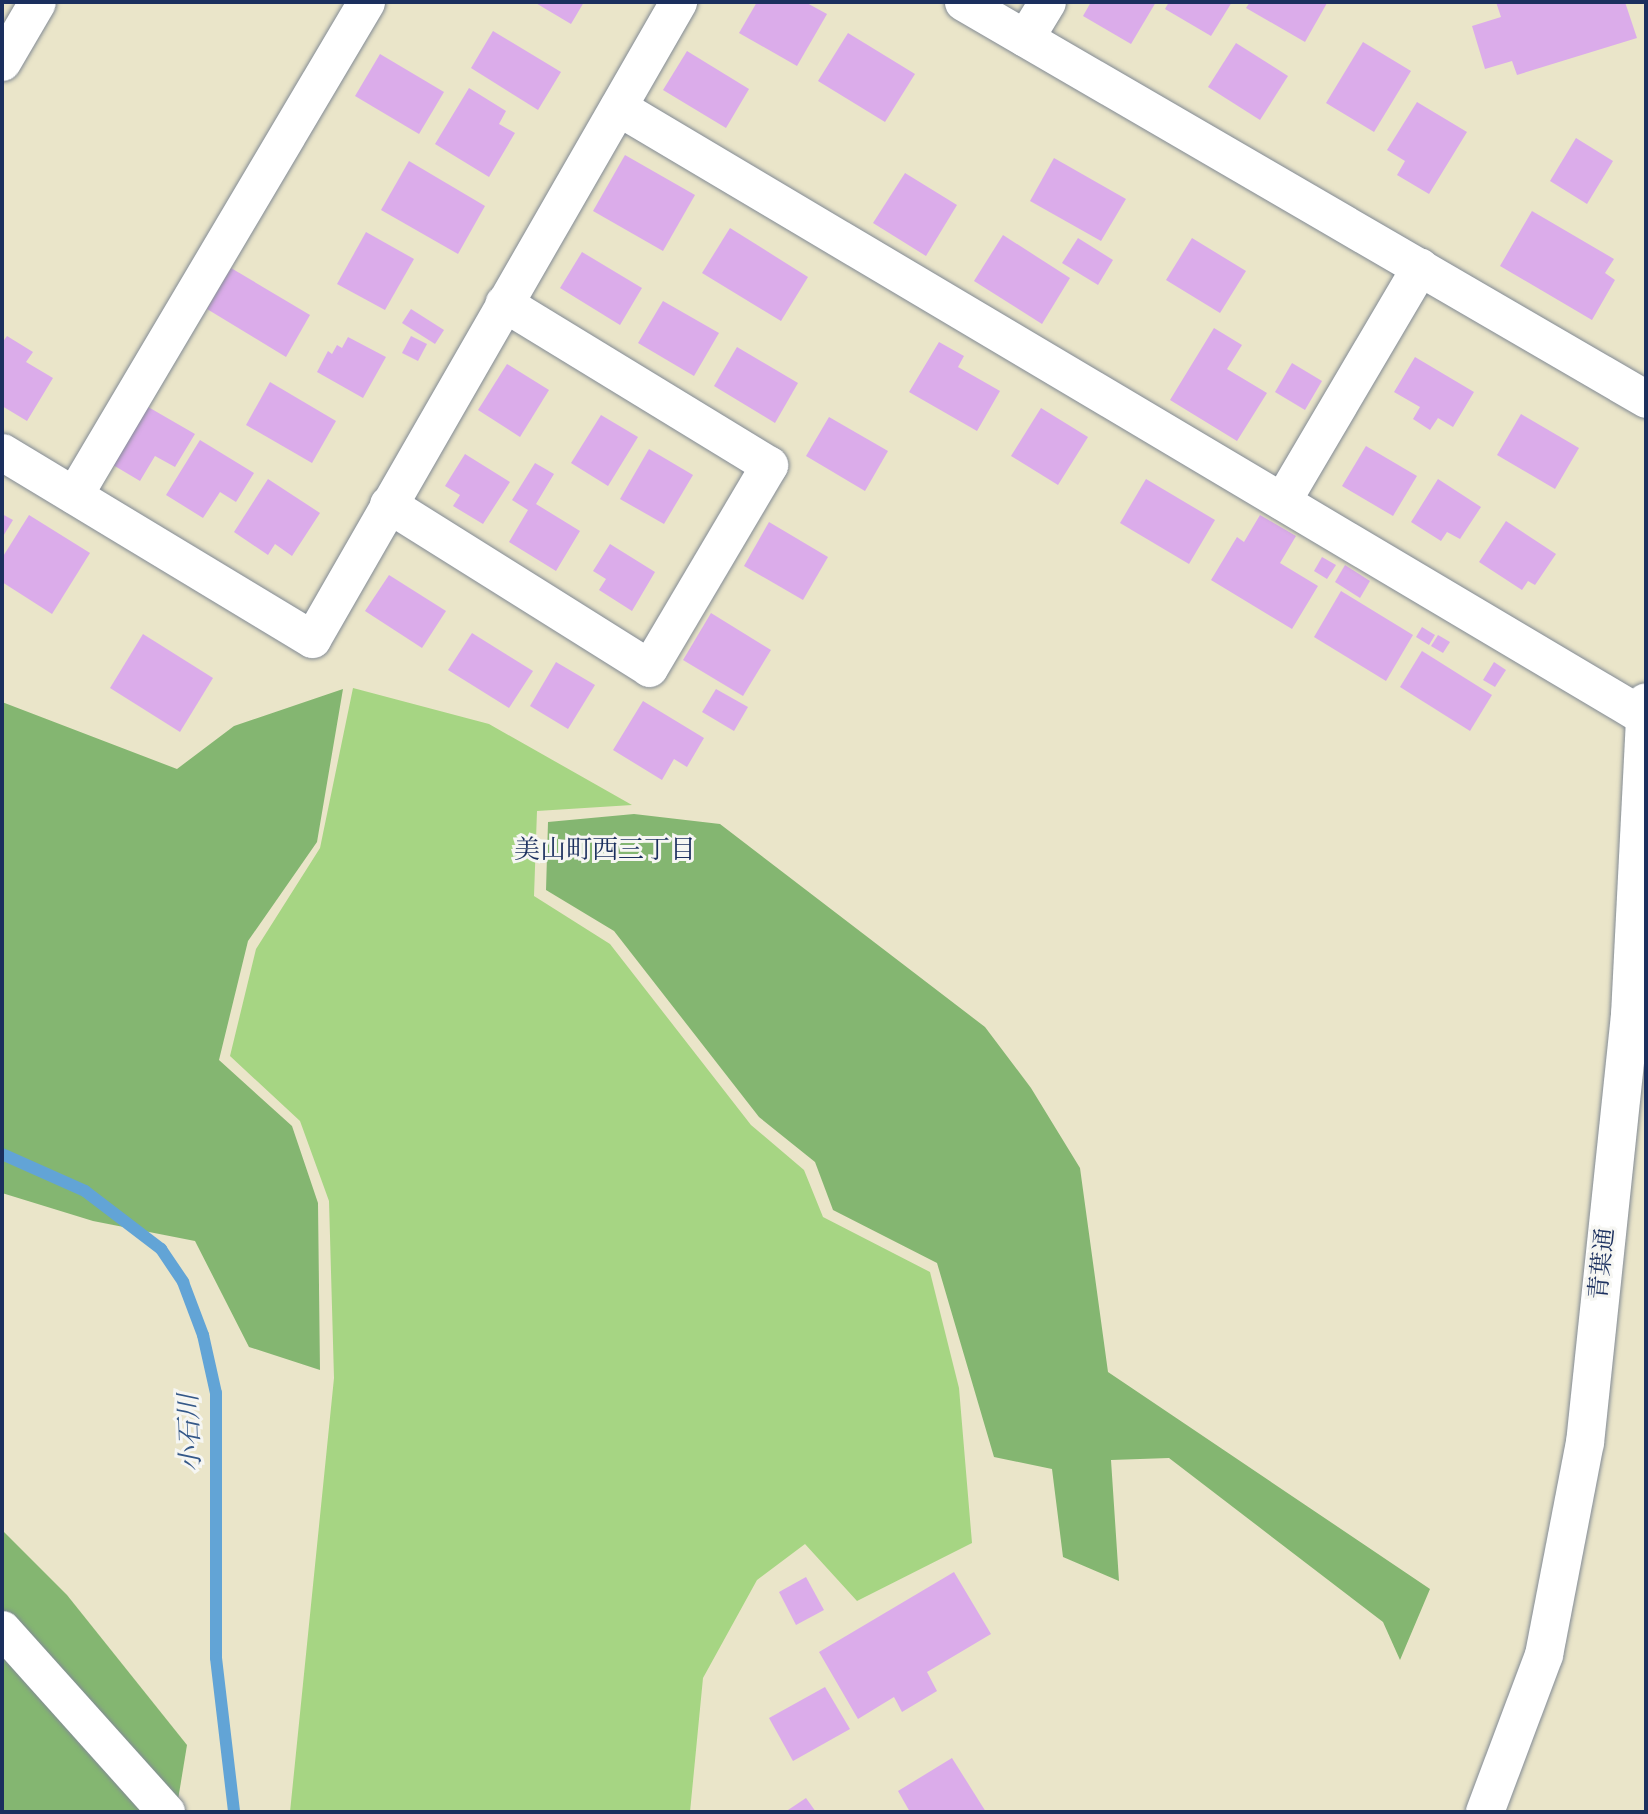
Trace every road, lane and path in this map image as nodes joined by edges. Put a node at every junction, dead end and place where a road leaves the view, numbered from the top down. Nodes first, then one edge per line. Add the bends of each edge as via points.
1 (37, 2) edge
2 (366, 2) edge
3 (678, 2) edge
4 (962, 2) edge
5 (1047, 2) edge
6 (1025, 38) junction
7 (2, 62) edge
8 (618, 107) junction
9 (1420, 267) junction
10 (504, 303) junction
11 (1646, 398) edge
12 (2, 452) edge
13 (74, 495) junction
14 (1282, 500) junction
15 (388, 504) junction
16 (1645, 710) edge
17 (1638, 1020) edge
18 (2, 1629) edge
19 (166, 1812) edge
20 (1485, 1812) edge

1 - 7 street
2 - 13 street
3 - 8 street
4 - 6 street
5 - 6 street
6 - 9 street
8 - 10 street
8 - 14 street
9 - 11 street
9 - 14 street
10 - 15 street
10 - 15 street via 769,465 649,668
12 - 13 street
13 - 15 street via 312,639
14 - 16 street
16 - 17 street, 青葉通
17 - 20 street, 青葉通 via 1585,1443 1544,1655
18 - 19 street

